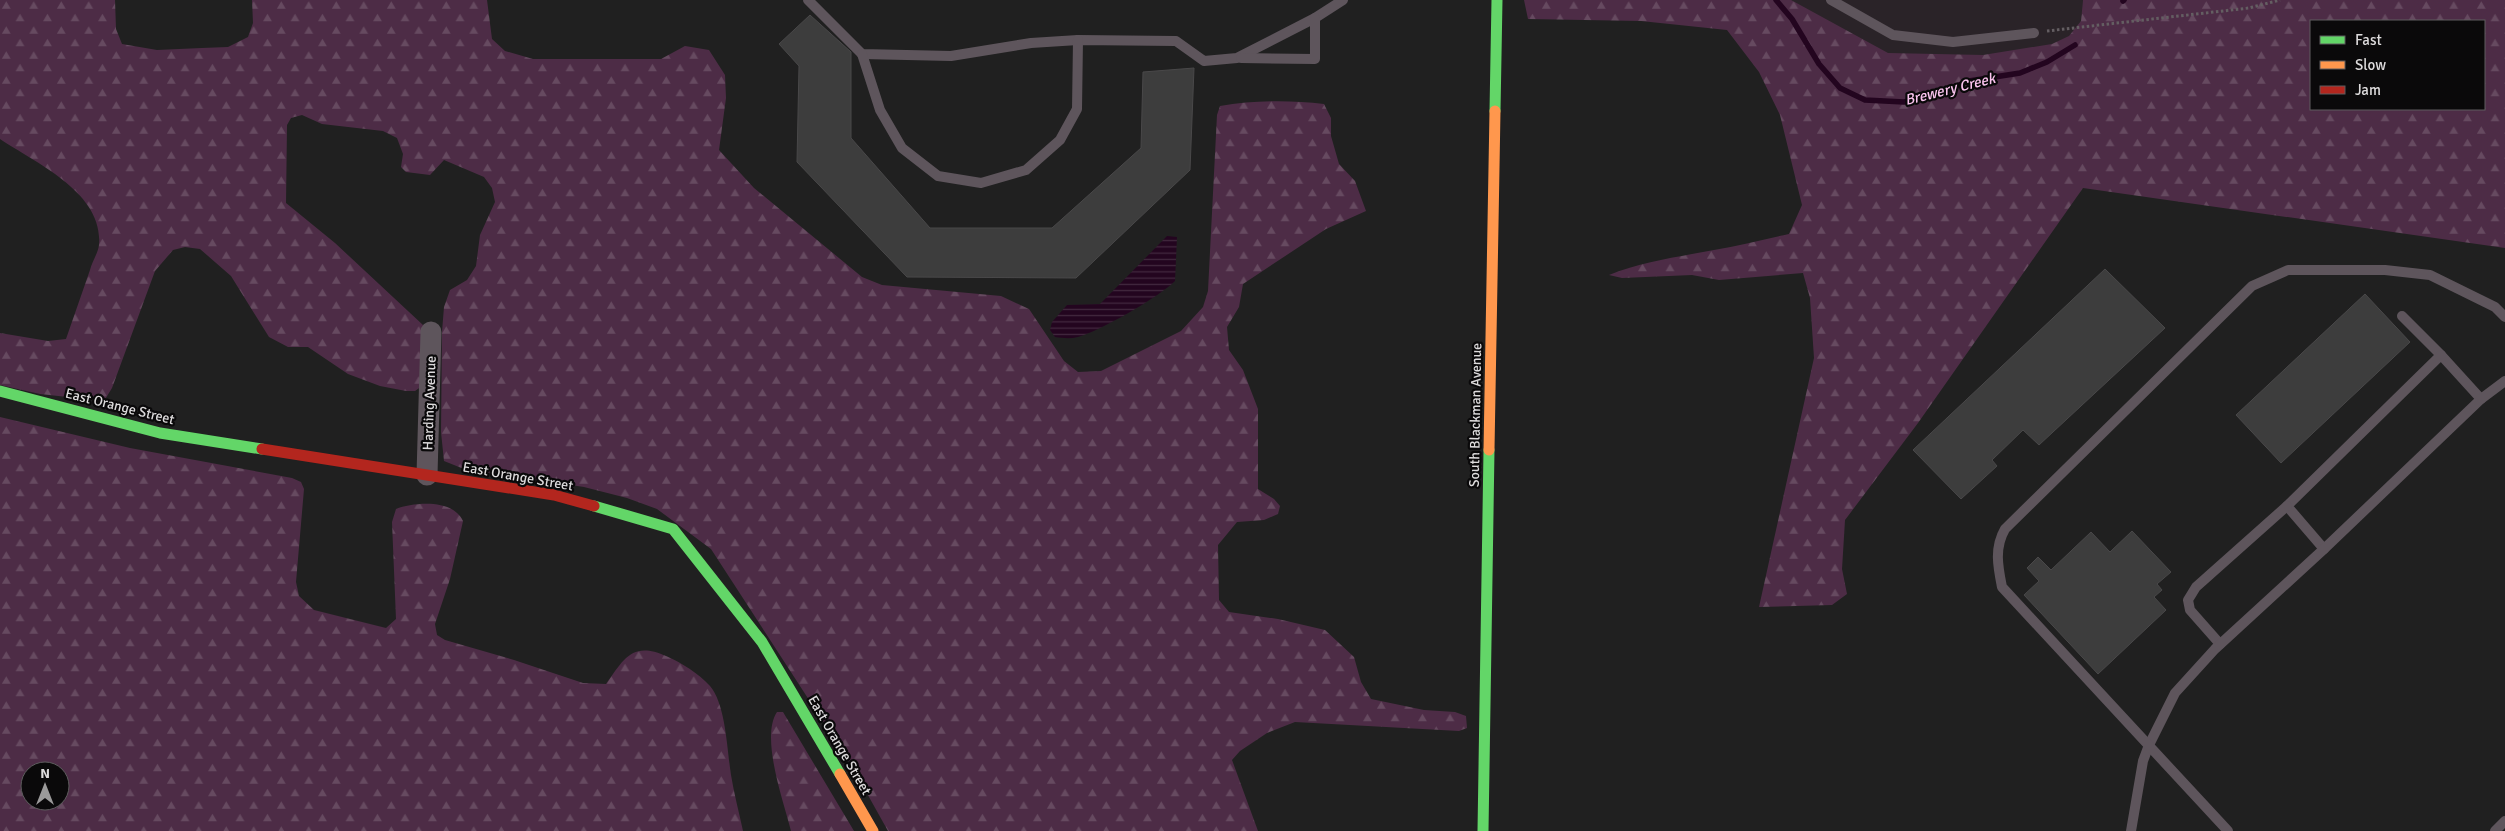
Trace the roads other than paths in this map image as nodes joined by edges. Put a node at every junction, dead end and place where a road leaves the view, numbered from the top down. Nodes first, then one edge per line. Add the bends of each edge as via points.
1 (808, 0) edge
2 (1343, 0) edge
3 (1497, 0) edge
4 (1831, 0) edge
5 (1316, 18) junction
6 (2034, 33) road end
7 (1078, 40) junction
8 (862, 54) junction
9 (1237, 58) junction
10 (2402, 316) dead end
11 (2505, 317) edge
12 (431, 332) dead end
13 (2440, 355) junction
14 (2505, 381) edge
15 (0, 391) edge
16 (2481, 399) junction
17 (427, 475) junction
18 (2286, 506) junction
19 (2324, 549) junction
20 (2220, 644) junction
21 (2149, 745) junction
22 (2505, 821) edge
23 (873, 831) edge
24 (1483, 831) edge
25 (2131, 831) edge
26 (2228, 831) edge
27 (2495, 831) edge

1 - 8 lane
2 - 5 lane
3 - 24 street, South Blackman Avenue
4 - 6 lane via 1893,35 1954,42
5 - 9 lane
5 - 9 lane via 1315,59
7 - 8 lane via 1031,43 951,56
7 - 8 lane via 1077,109 1060,140 1026,170 981,183 938,176 902,148 880,110
7 - 9 lane via 1176,41 1204,61
10 - 13 lane
11 - 21 lane via 2495,307 2430,275 2385,270 2288,270 2252,286 2005,530 2000,538 1997,560 2002,587
12 - 17 street, Harding Avenue
13 - 16 lane
13 - 18 lane
14 - 16 lane
15 - 17 street, East Orange Street via 160,433
16 - 19 lane
17 - 23 street, East Orange Street via 554,495 673,529 762,642
18 - 19 lane
18 - 20 lane via 2196,587 2188,600 2190,610
19 - 20 lane
20 - 21 lane via 2175,693
21 - 25 lane
21 - 26 lane
22 - 27 lane

